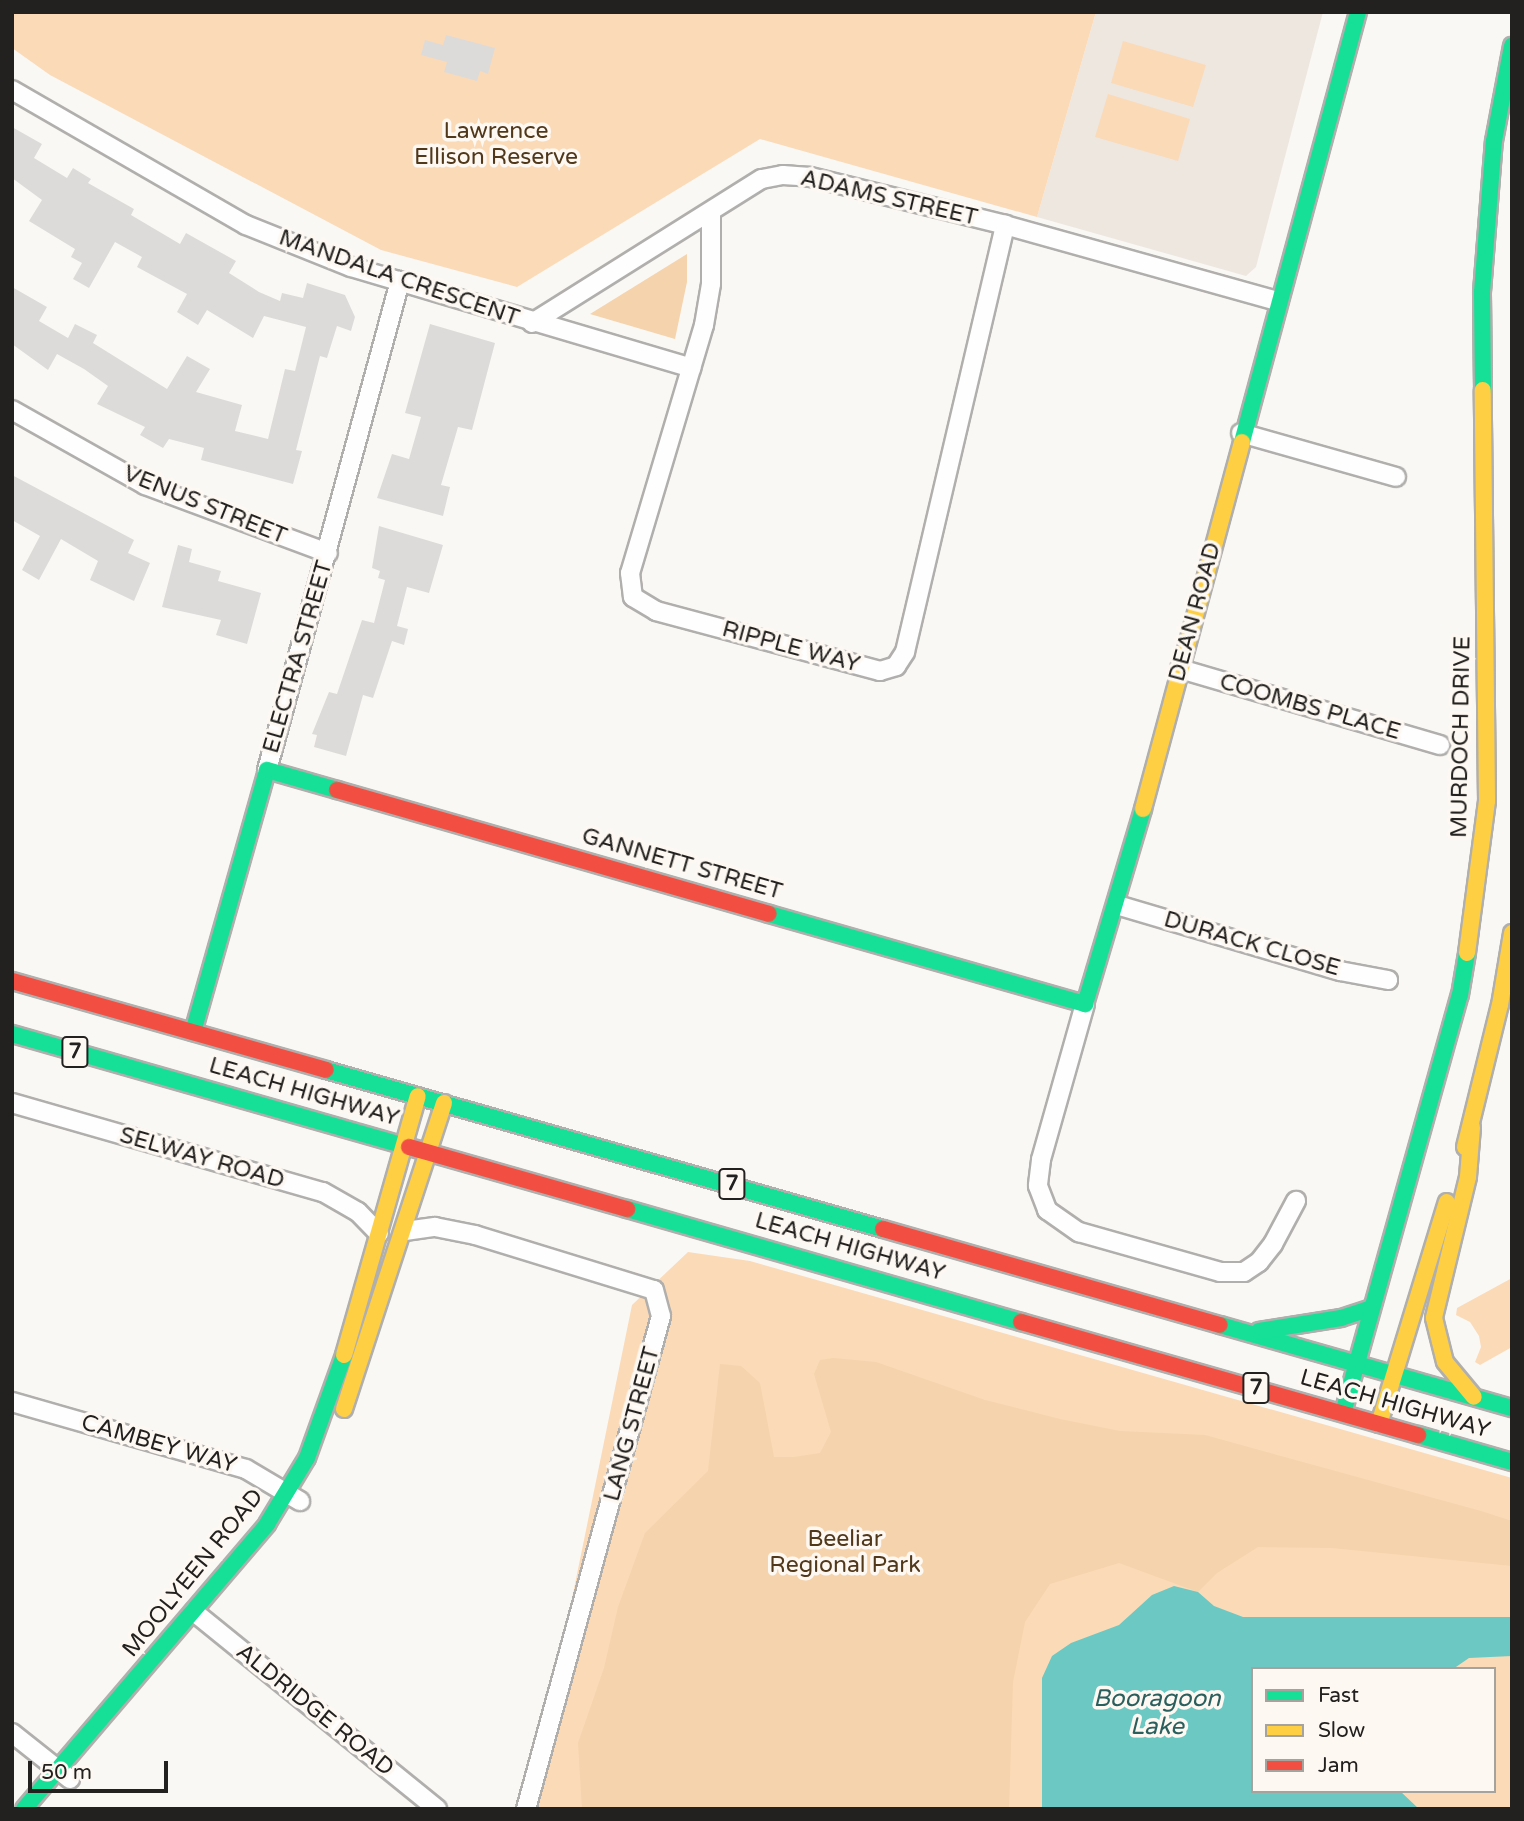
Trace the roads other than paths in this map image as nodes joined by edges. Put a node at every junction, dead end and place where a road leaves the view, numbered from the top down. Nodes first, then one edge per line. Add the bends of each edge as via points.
1 (1357, 12) edge
2 (1512, 46) edge
3 (12, 90) edge
4 (711, 212) junction
5 (1005, 225) junction
6 (400, 281) junction
7 (1276, 301) junction
8 (532, 323) junction
9 (691, 368) junction
10 (12, 410) edge
11 (1241, 433) junction
12 (1396, 477) dead end
13 (328, 553) junction
14 (1180, 669) junction
15 (1440, 745) dead end
16 (267, 770) junction
17 (1117, 905) junction
18 (1512, 933) edge
19 (1388, 980) dead end
20 (12, 981) edge
21 (1085, 1004) junction
22 (193, 1032) junction
23 (12, 1034) edge
24 (418, 1096) junction
25 (12, 1103) edge
26 (444, 1103) junction
27 (1472, 1127) junction
28 (404, 1144) junction
29 (429, 1151) junction
30 (1296, 1201) dead end
31 (405, 1231) junction
32 (379, 1234) junction
33 (1019, 1265) junction
34 (1010, 1302) junction
35 (1371, 1308) junction
36 (1250, 1332) junction
37 (1356, 1363) junction
38 (1394, 1374) junction
39 (1474, 1397) junction
40 (12, 1402) edge
41 (1512, 1408) edge
42 (1343, 1413) junction
43 (1379, 1424) junction
44 (1512, 1462) edge
45 (294, 1497) junction
46 (199, 1616) junction
47 (12, 1733) edge
48 (64, 1774) junction
49 (23, 1809) edge
50 (44, 1809) edge
51 (437, 1809) edge
52 (526, 1809) edge

1 - 7 main road, DEAN ROAD
2 - 35 main road, MURDOCH DRIVE via 1494,141 1482,292 1487,801 1481,872 1460,995
3 - 6 street, MANDALA CRESCENT via 246,225
4 - 5 street, ADAMS STREET via 762,179 783,175
4 - 8 street, ADAMS STREET
4 - 9 street, RIPPLE WAY via 711,284
5 - 7 street, ADAMS STREET
5 - 9 street, RIPPLE WAY via 914,620 896,666 880,671 656,611 633,597 630,573
6 - 8 street, MANDALA CRESCENT
6 - 13 street, ELECTRA STREET
7 - 11 main road, DEAN ROAD
8 - 9 street, MANDALA CRESCENT
10 - 13 street, VENUS STREET via 145,485
11 - 12 street
11 - 14 main road, DEAN ROAD
13 - 16 street, ELECTRA STREET
14 - 15 street, COOMBS PLACE
14 - 17 main road, DEAN ROAD
16 - 21 main road, GANNETT STREET
16 - 22 main road, ELECTRA STREET
17 - 19 street, DURACK CLOSE via 1340,971
17 - 21 main road, DEAN ROAD
18 - 27 main road
20 - 22 main road, LEACH HIGHWAY / 7
21 - 30 street, DEAN ROAD via 1041,1160 1038,1186 1047,1210 1079,1232 1220,1272 1244,1272 1273,1244
22 - 24 main road, LEACH HIGHWAY / 7
23 - 28 main road, LEACH HIGHWAY / 7
24 - 26 main road, LEACH HIGHWAY / 7
24 - 28 main road, MOOLYEEN ROAD
25 - 32 street, SELWAY ROAD via 323,1192 358,1212
26 - 29 main road, MOOLYEEN ROAD
26 - 33 main road, LEACH HIGHWAY / 7
27 - 38 main road
27 - 39 main road via 1468,1177 1434,1318 1445,1362
28 - 29 main road, LEACH HIGHWAY / 7
28 - 32 main road, MOOLYEEN ROAD
29 - 31 main road, MOOLYEEN ROAD
29 - 34 main road, LEACH HIGHWAY / 7
31 - 45 main road, MOOLYEEN ROAD via 338,1427
31 - 52 street, LANG STREET via 426,1226 475,1235 654,1290 659,1326
32 - 45 main road, MOOLYEEN ROAD via 334,1390
33 - 34 main road
33 - 36 main road, LEACH HIGHWAY / 7
34 - 42 main road, LEACH HIGHWAY / 7
35 - 36 main road via 1341,1318
35 - 37 main road, MURDOCH DRIVE
36 - 37 main road, LEACH HIGHWAY / 7
37 - 38 main road, LEACH HIGHWAY / 7
37 - 42 main road, MURDOCH DRIVE
38 - 39 main road, LEACH HIGHWAY / 7
38 - 43 main road
39 - 41 main road, LEACH HIGHWAY / 7
40 - 45 street, CAMBEY WAY via 246,1469
42 - 43 main road, LEACH HIGHWAY / 7
43 - 44 main road, LEACH HIGHWAY / 7
45 - 46 main road, MOOLYEEN ROAD
46 - 48 main road, MOOLYEEN ROAD
46 - 51 street, ALDRIDGE ROAD
47 - 48 street
48 - 49 main road, MOOLYEEN ROAD
48 - 50 main road, MOOLYEEN ROAD

